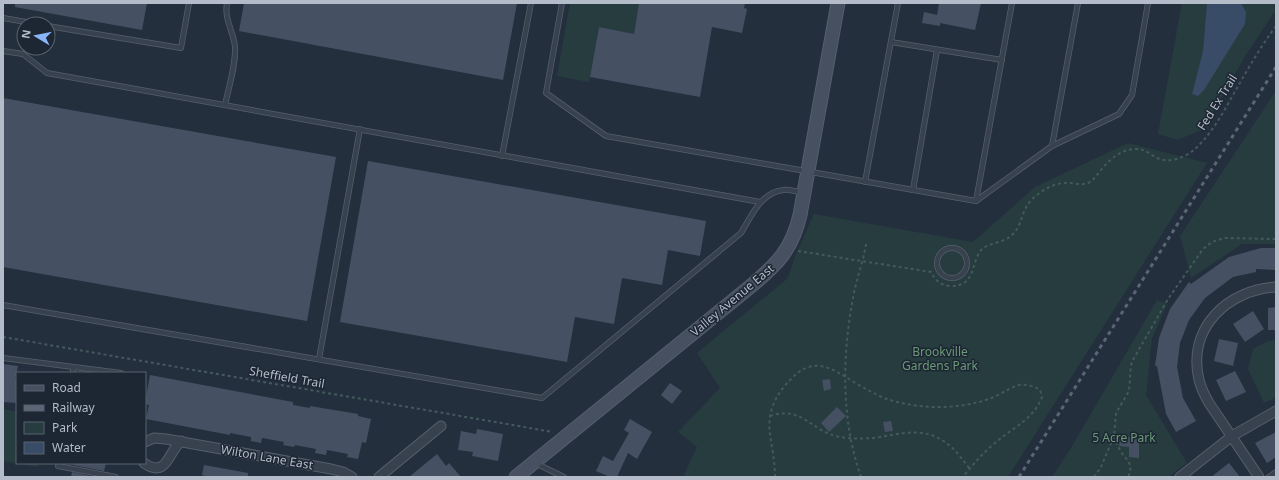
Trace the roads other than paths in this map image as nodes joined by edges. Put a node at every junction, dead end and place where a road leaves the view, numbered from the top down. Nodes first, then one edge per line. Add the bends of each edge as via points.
1 (190, 3) edge
2 (227, 3) edge
3 (532, 3) edge
4 (562, 3) edge
5 (838, 3) edge
6 (898, 3) edge
7 (1012, 3) edge
8 (1078, 3) edge
9 (1148, 3) edge
10 (3, 18) edge
11 (16, 20) edge
12 (56, 27) edge
13 (891, 42) junction
14 (3, 50) edge
15 (937, 50) junction
16 (1002, 60) junction
17 (225, 105) junction
18 (360, 129) junction
19 (1052, 146) junction
20 (502, 156) junction
21 (808, 172) junction
22 (865, 182) junction
23 (913, 190) junction
24 (803, 193) junction
25 (976, 201) junction
26 (760, 202) junction
27 (961, 251) joint
28 (1276, 287) edge
29 (3, 305) edge
30 (3, 358) edge
31 (319, 358) junction
32 (73, 367) junction
33 (72, 372) edge
34 (113, 372) edge
35 (1276, 411) edge
36 (441, 426) dead end
37 (1232, 436) junction
38 (146, 441) edge
39 (181, 441) junction
40 (533, 463) junction
41 (146, 464) edge
42 (58, 466) dead end
43 (1276, 472) edge
44 (116, 477) edge
45 (352, 477) edge
46 (379, 477) edge
47 (516, 477) edge
48 (564, 477) edge
49 (1180, 477) edge
50 (1259, 477) edge
51 (1269, 477) edge

1 - 12 lane via 181,48
2 - 17 lane via 226,14 235,48
3 - 20 lane
4 - 21 lane via 546,93 606,136
5 - 21 main road, Valley Avenue East
6 - 13 lane
7 - 16 lane
8 - 19 lane
9 - 19 lane via 1132,95 1119,114
10 - 11 lane
13 - 15 lane
13 - 22 lane
14 - 17 lane via 23,54 47,73
15 - 16 lane
15 - 23 lane
16 - 25 lane
17 - 18 lane
18 - 20 lane
18 - 31 lane
19 - 25 lane
20 - 26 lane
21 - 22 lane
21 - 24 main road, Valley Avenue East
22 - 23 lane
23 - 25 lane
24 - 26 lane via 785,190 772,192
24 - 40 main road, Valley Avenue East via 798,225 783,257 751,286
26 - 31 lane via 741,233 542,398
27 - 27 lane via 952,248 940,254 938,269 945,276 955,278 963,272 967,264 965,254
28 - 37 street via 1246,293 1231,300 1209,321 1202,335 1198,350 1199,380 1208,403
29 - 31 lane
30 - 32 lane
32 - 33 lane
32 - 34 lane
35 - 37 street
36 - 46 street
37 - 49 street
37 - 50 street
38 - 39 street, Wilton Lane East via 151,438
39 - 41 street via 163,466 159,468
39 - 45 street, Wilton Lane East via 331,469
40 - 47 main road, Valley Avenue East
40 - 48 lane
42 - 44 lane
43 - 51 lane

